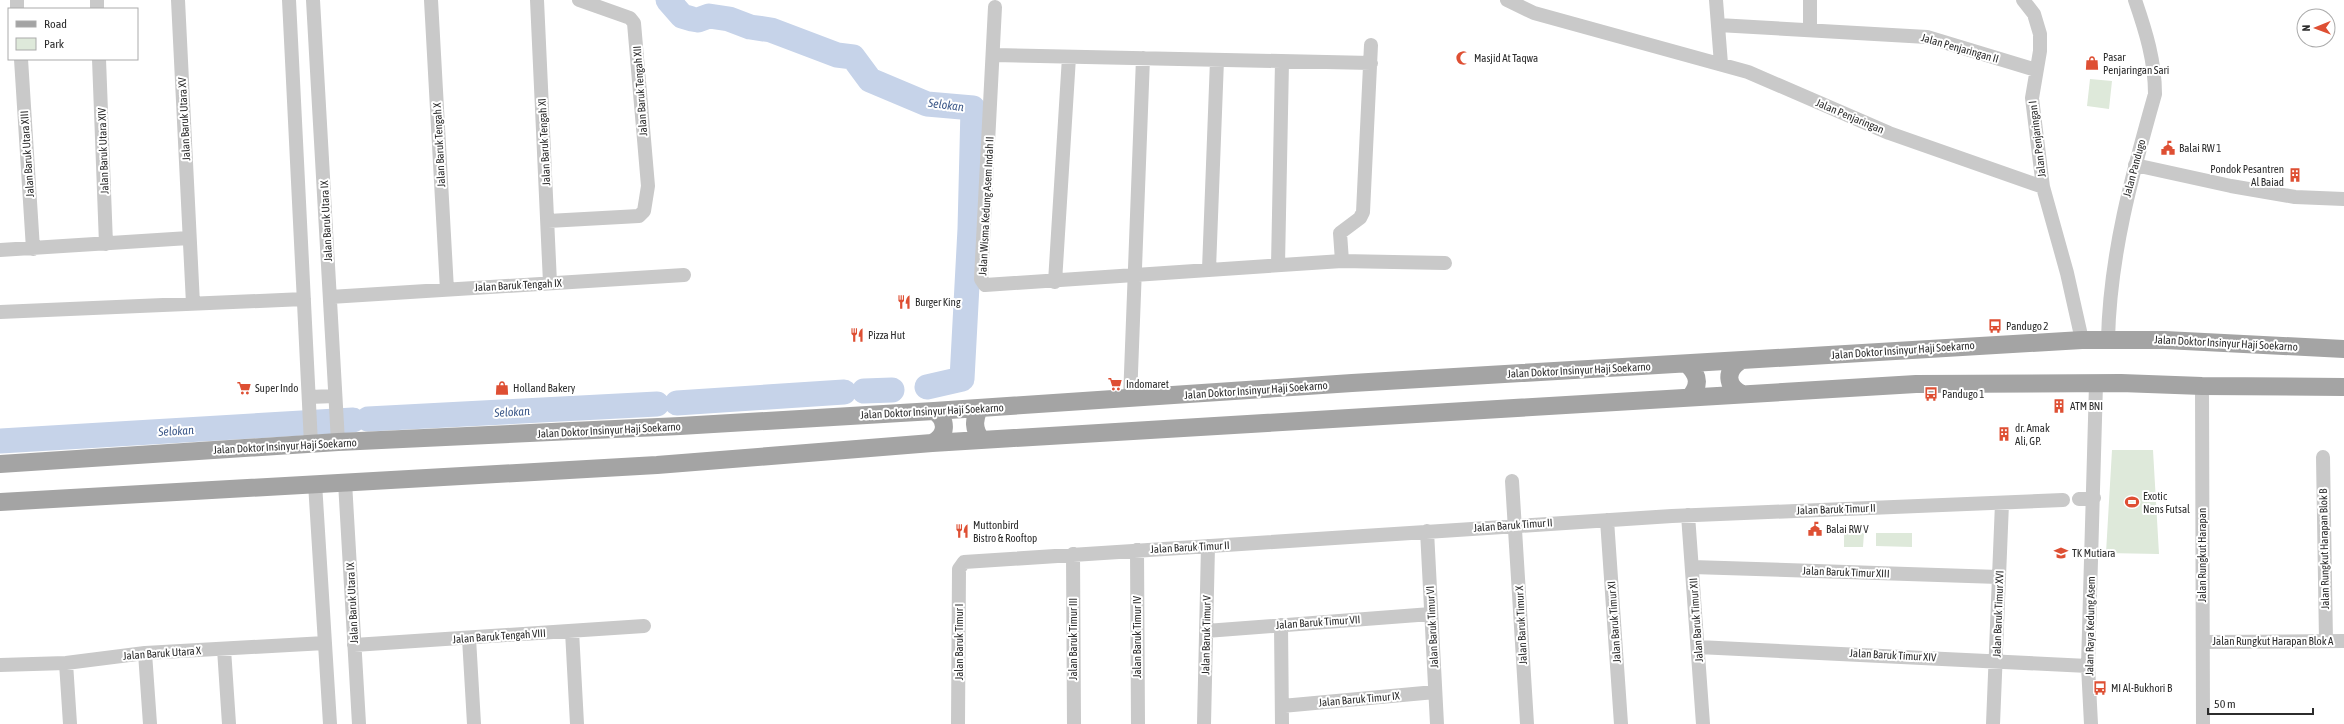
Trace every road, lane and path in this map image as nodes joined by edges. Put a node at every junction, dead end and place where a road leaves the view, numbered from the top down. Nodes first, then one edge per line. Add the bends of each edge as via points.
1 (178, 0) edge
2 (289, 0) edge
3 (313, 0) edge
4 (431, 0) edge
5 (537, 0) edge
6 (579, 0) edge
7 (1507, 0) edge
8 (1716, 0) edge
9 (1810, 0) edge
10 (2024, 0) edge
11 (2135, 0) edge
12 (995, 7) dead end
13 (1718, 25) junction
14 (1810, 29) junction
15 (1371, 45) dead end
16 (993, 55) junction
17 (1069, 56) junction
18 (1143, 58) junction
19 (20, 60) edge
20 (99, 60) edge
21 (1217, 60) junction
22 (1282, 62) junction
23 (1371, 63) junction
24 (1721, 64) junction
25 (2036, 70) junction
26 (2135, 165) junction
27 (2043, 187) junction
28 (2344, 199) edge
29 (548, 221) junction
30 (189, 238) junction
31 (106, 244) junction
32 (32, 249) junction
33 (0, 250) edge
34 (1342, 261) junction
35 (1445, 263) dead end
36 (1278, 265) junction
37 (1209, 269) junction
38 (684, 275) dead end
39 (1134, 275) junction
40 (1055, 282) junction
41 (550, 283) junction
42 (447, 290) junction
43 (330, 297) junction
44 (304, 299) junction
45 (193, 304) junction
46 (0, 312) edge
47 (2108, 339) junction
48 (2082, 340) junction
49 (2344, 349) edge
50 (1740, 361) junction
51 (1687, 364) junction
52 (2096, 384) junction
53 (2202, 386) junction
54 (2344, 387) edge
55 (1742, 394) junction
56 (335, 396) junction
57 (309, 397) junction
58 (1690, 397) junction
59 (1130, 399) junction
60 (980, 408) junction
61 (934, 411) junction
62 (337, 428) junction
63 (311, 437) junction
64 (982, 440) junction
65 (932, 443) junction
66 (2323, 457) dead end
67 (0, 464) edge
68 (1512, 481) dead end
69 (345, 482) junction
70 (315, 483) junction
71 (2094, 498) junction
72 (2078, 499) dead end
73 (2062, 500) dead end
74 (0, 502) edge
75 (2002, 503) junction
76 (1688, 515) junction
77 (1607, 520) junction
78 (1515, 525) junction
79 (1427, 531) junction
80 (1208, 546) junction
81 (1137, 550) junction
82 (1073, 554) junction
83 (964, 562) joint
84 (1692, 567) junction
85 (1999, 577) junction
86 (1431, 614) junction
87 (1281, 625) junction
88 (644, 626) dead end
89 (1206, 631) junction
90 (572, 632) junction
91 (469, 638) junction
92 (2326, 641) junction
93 (2344, 641) edge
94 (2203, 642) junction
95 (325, 643) junction
96 (354, 645) junction
97 (1698, 647) junction
98 (224, 649) junction
99 (145, 653) junction
100 (1996, 660) junction
101 (66, 662) junction
102 (0, 665) edge
103 (2088, 666) junction
104 (1435, 692) junction
105 (1282, 706) junction
106 (70, 724) edge
107 (150, 724) edge
108 (229, 724) edge
109 (330, 724) edge
110 (359, 724) edge
111 (474, 724) edge
112 (577, 724) edge
113 (958, 724) edge
114 (1074, 724) edge
115 (1138, 724) edge
116 (1204, 724) edge
117 (1282, 724) edge
118 (1437, 724) edge
119 (1527, 724) edge
120 (1621, 724) edge
121 (1703, 724) edge
122 (1993, 724) edge
123 (2091, 724) edge
124 (2203, 724) edge

1 - 30 street, Jalan Baruk Utara XV
2 - 44 street
3 - 43 street, Jalan Baruk Utara IX
4 - 42 street, Jalan Baruk Tengah X
5 - 29 street, Jalan Baruk Tengah XI
6 - 29 street, Jalan Baruk Tengah XII via 630,18 634,23 648,186 644,211 638,216
7 - 24 street, Jalan Penjaringan via 1534,13
8 - 13 street
9 - 14 street
10 - 25 street, Jalan Penjaringan I via 2034,14 2040,34
11 - 26 street, Jalan Pandugo via 2151,48 2155,94
12 - 16 street, Jalan Wisma Kedung Asem Indah II
13 - 14 street, Jalan Penjaringan II
13 - 24 street
14 - 25 street, Jalan Penjaringan II via 1927,37
15 - 23 street
16 - 17 street
16 - 40 street, Jalan Wisma Kedung Asem Indah II via 982,279 985,285
17 - 18 street
17 - 40 street
18 - 21 street
18 - 39 street
19 - 32 street, Jalan Baruk Utara XIII
20 - 31 street, Jalan Baruk Utara XIV
21 - 22 street
21 - 37 street
22 - 23 street
22 - 36 street
23 - 34 street via 1363,212 1360,218 1340,233
24 - 27 street, Jalan Penjaringan via 1748,72 1889,133
25 - 27 street, Jalan Penjaringan I via 2032,98
26 - 28 street via 2288,196
26 - 47 street, Jalan Pandugo via 2124,205 2110,290
27 - 48 street via 2067,273
29 - 41 street, Jalan Baruk Tengah XI
30 - 31 street
30 - 45 street, Jalan Baruk Utara XV
31 - 32 street
32 - 33 street
34 - 35 street, Jalan Wisma Kedung Asem Indah II
34 - 36 street, Jalan Wisma Kedung Asem Indah II
36 - 37 street, Jalan Wisma Kedung Asem Indah II
37 - 39 street, Jalan Wisma Kedung Asem Indah II
38 - 41 street, Jalan Baruk Tengah IX
39 - 40 street, Jalan Wisma Kedung Asem Indah II
39 - 59 street
41 - 42 street, Jalan Baruk Tengah IX
42 - 43 street, Jalan Baruk Tengah IX
43 - 56 street, Jalan Baruk Utara IX
44 - 45 street
44 - 57 street
45 - 46 street
47 - 48 main road, Jalan Doktor Insinyur Haji Soekarno
47 - 49 main road, Jalan Doktor Insinyur Haji Soekarno
48 - 50 main road, Jalan Doktor Insinyur Haji Soekarno
50 - 51 main road, Jalan Doktor Insinyur Haji Soekarno
50 - 55 main road via 1732,366 1729,374 1734,390
51 - 58 main road via 1698,380 1696,389
51 - 59 main road, Jalan Doktor Insinyur Haji Soekarno via 1352,383
52 - 53 main road
52 - 55 main road via 1916,384
52 - 71 street, Jalan Raya Kedung Asem
53 - 54 main road
53 - 94 street, Jalan Rungkut Harapan
55 - 58 main road
56 - 57 street
56 - 62 street, Jalan Baruk Utara IX
57 - 63 street
58 - 64 main road
59 - 60 main road, Jalan Doktor Insinyur Haji Soekarno
60 - 61 main road, Jalan Doktor Insinyur Haji Soekarno
60 - 64 main road via 974,421
61 - 62 main road, Jalan Doktor Insinyur Haji Soekarno via 688,426
61 - 65 main road via 940,415 945,428 938,440
62 - 63 main road, Jalan Doktor Insinyur Haji Soekarno
63 - 67 main road, Jalan Doktor Insinyur Haji Soekarno
64 - 65 main road
65 - 69 main road via 657,465
66 - 92 street, Jalan Rungkut Harapan Blok B
68 - 78 street
69 - 70 main road
69 - 96 street, Jalan Baruk Utara IX
70 - 74 main road
70 - 95 street
71 - 72 street
71 - 103 street, Jalan Raya Kedung Asem
73 - 75 street, Jalan Baruk Timur II
75 - 76 street, Jalan Baruk Timur II
75 - 85 street, Jalan Baruk Timur XVI
76 - 77 street, Jalan Baruk Timur II
76 - 84 street, Jalan Baruk Timur XII
77 - 78 street, Jalan Baruk Timur II
77 - 120 street, Jalan Baruk Timur XI
78 - 79 street, Jalan Baruk Timur II
78 - 119 street, Jalan Baruk Timur X
79 - 80 street, Jalan Baruk Timur II
79 - 86 street, Jalan Baruk Timur VI
80 - 81 street, Jalan Baruk Timur II
80 - 89 street, Jalan Baruk Timur V
81 - 82 street, Jalan Baruk Timur II
81 - 115 street, Jalan Baruk Timur IV
82 - 83 street, Jalan Baruk Timur II
82 - 114 street, Jalan Baruk Timur III
83 - 113 street, Jalan Baruk Timur I via 959,569
84 - 85 street, Jalan Baruk Timur XIII
84 - 97 street, Jalan Baruk Timur XII
85 - 100 street, Jalan Baruk Timur XVI
86 - 87 street, Jalan Baruk Timur VII
86 - 104 street, Jalan Baruk Timur VI
87 - 89 street, Jalan Baruk Timur VII
87 - 105 street
88 - 90 street, Jalan Baruk Tengah VIII
89 - 116 street, Jalan Baruk Timur V
90 - 91 street, Jalan Baruk Tengah VIII
90 - 112 street
91 - 96 street, Jalan Baruk Tengah VIII
91 - 111 street
92 - 93 street, Jalan Rungkut Harapan Blok A
92 - 94 street, Jalan Rungkut Harapan Blok A
94 - 124 street, Jalan Rungkut Harapan
95 - 98 street, Jalan Baruk Utara X
95 - 109 street
96 - 110 street, Jalan Baruk Utara IX
97 - 100 street, Jalan Baruk Timur XIV
97 - 121 street, Jalan Baruk Timur XII
98 - 99 street, Jalan Baruk Utara X
98 - 108 street
99 - 101 street, Jalan Baruk Utara X
99 - 107 street
100 - 103 street, Jalan Baruk Timur XIV
100 - 122 street, Jalan Baruk Timur XVI
101 - 102 street, Jalan Baruk Utara X
101 - 106 street
103 - 123 street, Jalan Raya Kedung Asem
104 - 105 street, Jalan Baruk Timur IX
104 - 118 street, Jalan Baruk Timur VI
105 - 117 street

